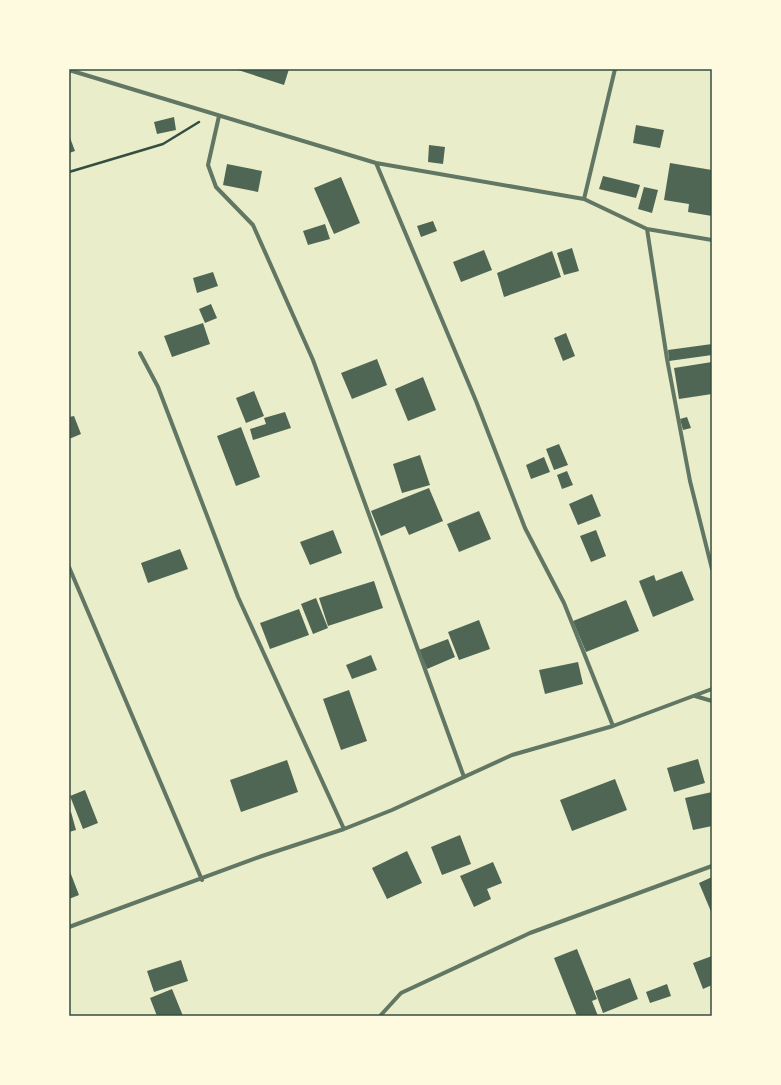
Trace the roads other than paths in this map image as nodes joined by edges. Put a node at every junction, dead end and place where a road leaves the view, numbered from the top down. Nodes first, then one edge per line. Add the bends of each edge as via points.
1 (615, 69) edge
2 (69, 70) edge
3 (219, 116) junction
4 (376, 163) junction
5 (584, 199) junction
6 (648, 229) junction
7 (712, 240) edge
8 (140, 353) dead end
9 (69, 567) edge
10 (712, 570) edge
11 (712, 689) edge
12 (694, 696) junction
13 (712, 701) edge
14 (613, 726) junction
15 (464, 776) junction
16 (344, 828) junction
17 (712, 866) edge
18 (202, 880) junction
19 (69, 927) edge
20 (380, 1016) edge

1 - 5 street
2 - 3 street
3 - 4 street
3 - 15 street via 208,165 213,180 216,187 253,225 313,360
4 - 5 street
4 - 14 street via 476,401 525,528 564,603
5 - 6 street
6 - 7 street
6 - 10 street via 667,359 690,481
8 - 16 street via 158,388 238,597
9 - 18 street
11 - 12 street
12 - 13 street
12 - 14 street
14 - 15 street via 512,755
15 - 16 street via 392,810
16 - 18 street
17 - 20 street via 530,933 401,993
18 - 19 street

